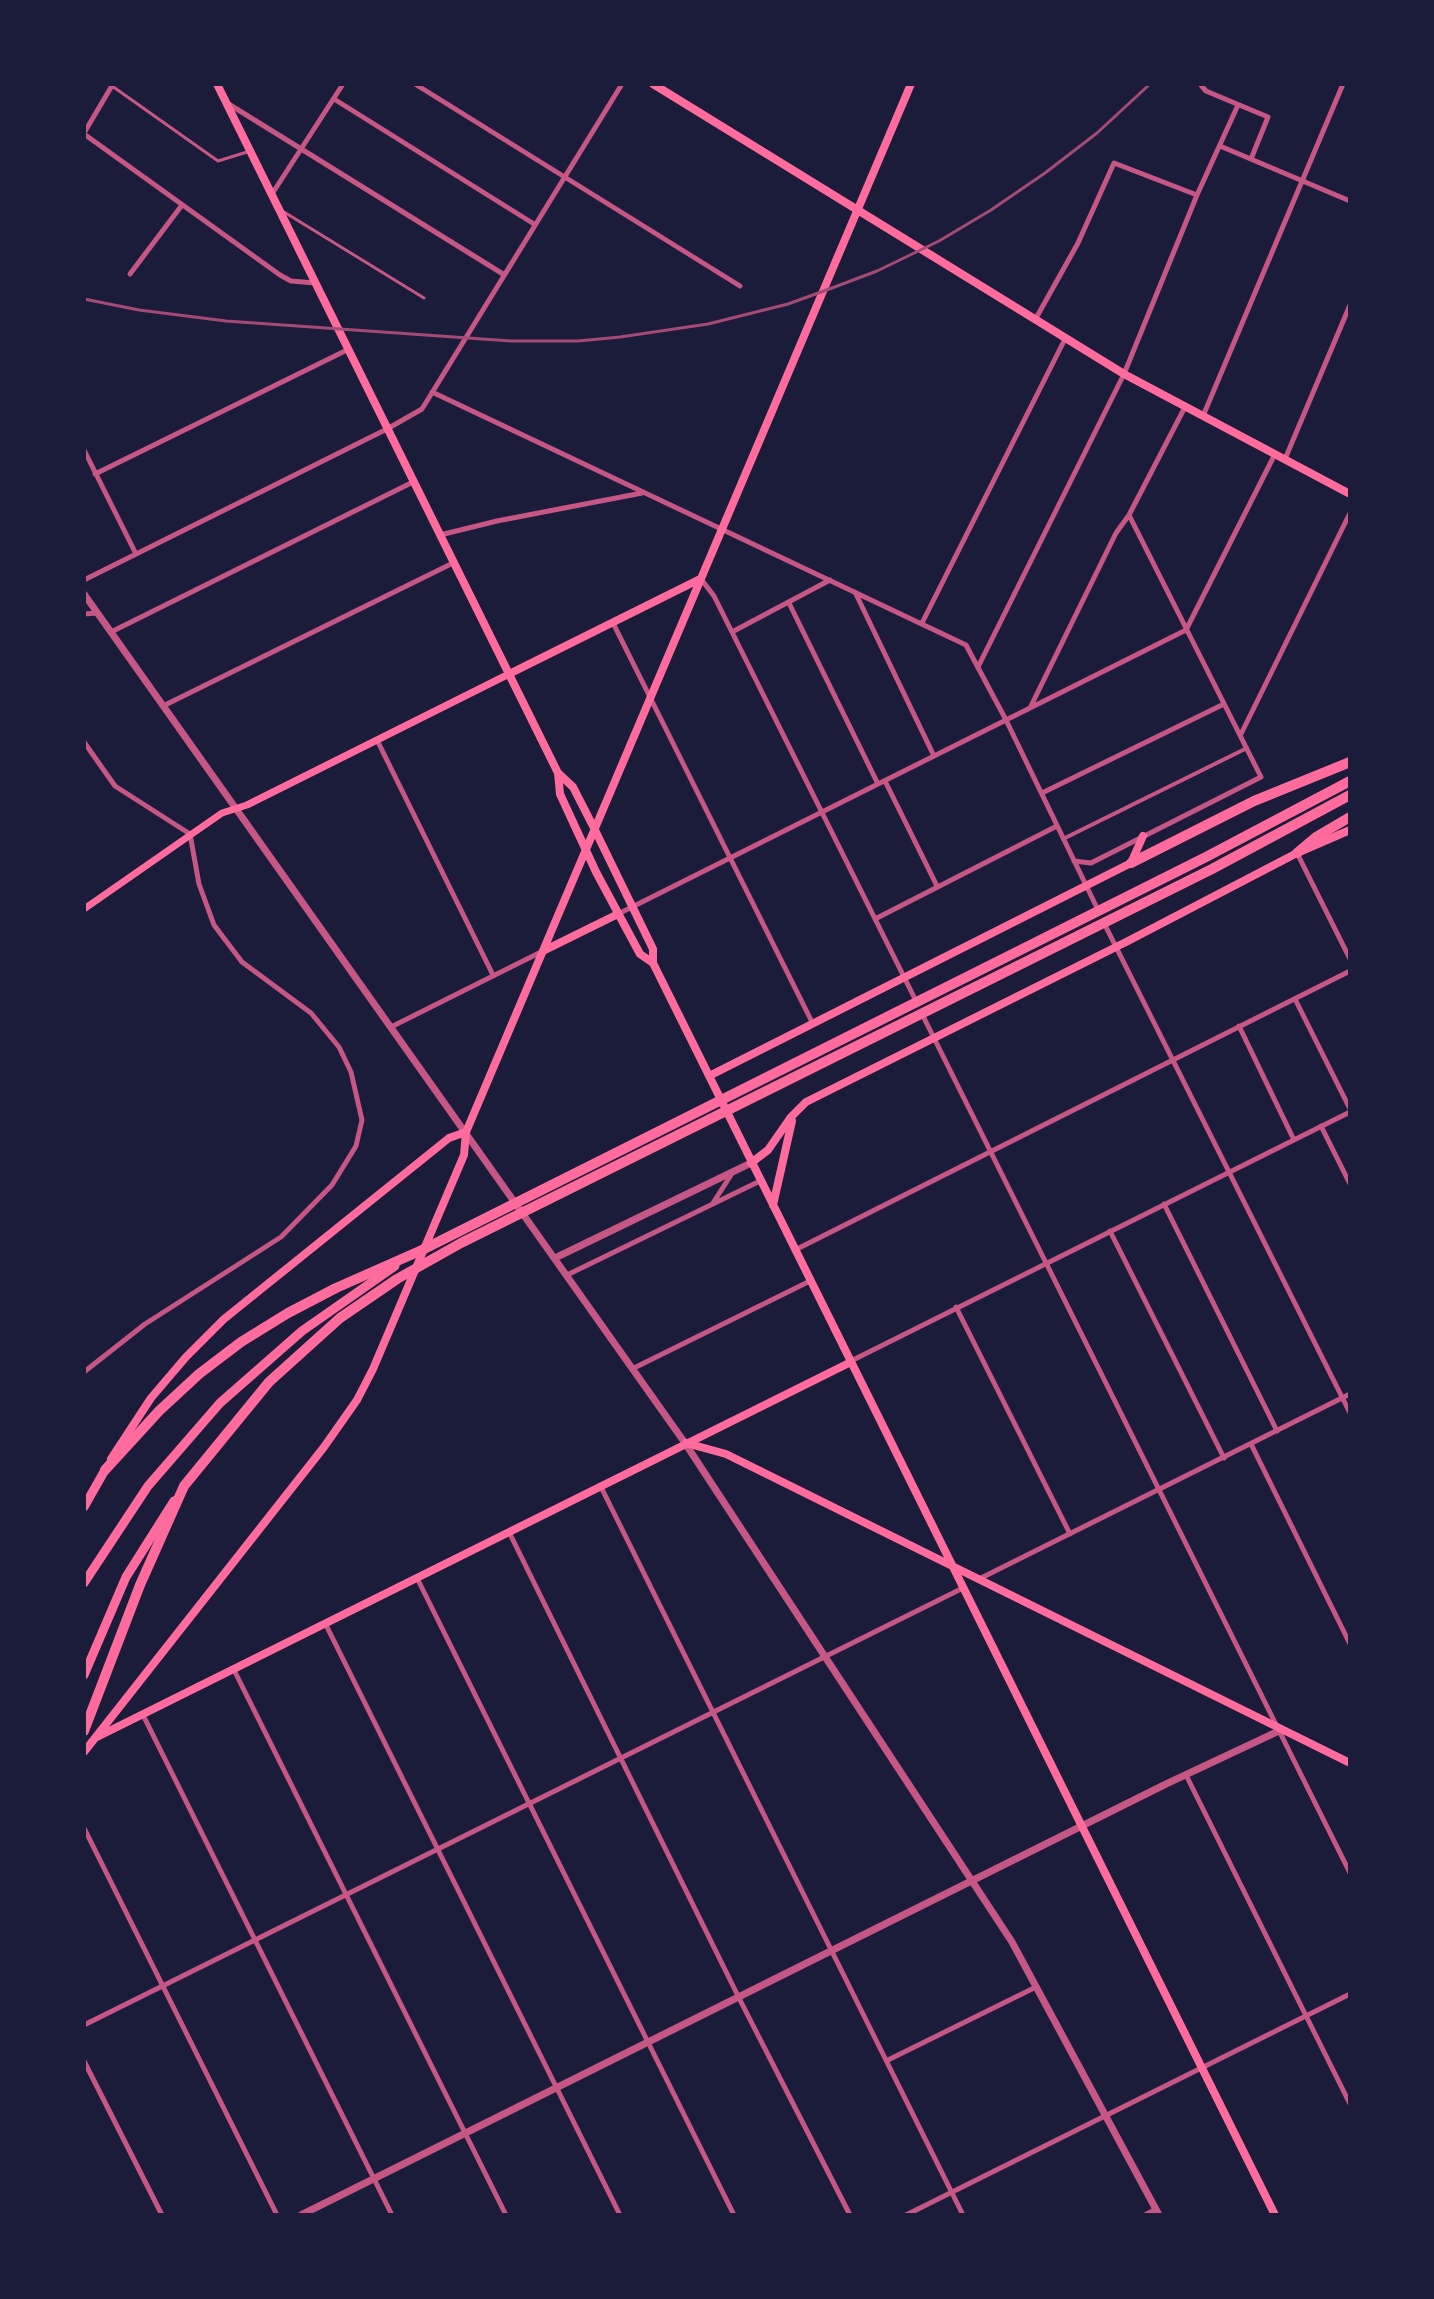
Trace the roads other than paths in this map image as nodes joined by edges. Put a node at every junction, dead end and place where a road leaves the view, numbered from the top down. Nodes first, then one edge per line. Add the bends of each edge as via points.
1 (217, 84) edge
2 (343, 84) edge
3 (415, 84) edge
4 (622, 84) edge
5 (653, 84) edge
6 (911, 84) edge
7 (1200, 84) edge
8 (1343, 84) edge
9 (113, 85) edge
10 (334, 99) junction
11 (226, 102) junction
12 (1238, 105) junction
13 (84, 134) edge
14 (1220, 146) junction
15 (303, 150) junction
16 (250, 152) junction
17 (1251, 159) junction
18 (564, 177) junction
19 (1301, 181) junction
20 (272, 195) junction
21 (1197, 195) junction
22 (1350, 201) edge
23 (182, 205) junction
24 (278, 208) junction
25 (857, 210) junction
26 (534, 224) junction
27 (130, 274) dead end
28 (503, 274) junction
29 (315, 283) junction
30 (740, 286) dead end
31 (424, 298) dead end
32 (1350, 305) edge
33 (1035, 321) junction
34 (1065, 339) junction
35 (348, 348) junction
36 (1124, 374) junction
37 (432, 392) junction
38 (1185, 407) junction
39 (1203, 416) junction
40 (387, 429) junction
41 (84, 450) edge
42 (1276, 454) junction
43 (1285, 459) junction
44 (95, 474) junction
45 (413, 482) junction
46 (645, 493) junction
47 (1350, 494) edge
48 (1350, 513) edge
49 (1129, 515) junction
50 (722, 529) junction
51 (439, 535) junction
52 (136, 554) junction
53 (453, 563) junction
54 (701, 578) junction
55 (84, 580) edge
56 (830, 580) junction
57 (855, 592) junction
58 (84, 594) edge
59 (789, 603) junction
60 (97, 613) junction
61 (84, 614) edge
62 (613, 622) junction
63 (922, 623) junction
64 (1186, 630) junction
65 (111, 632) junction
66 (732, 632) junction
67 (977, 668) junction
68 (509, 674) junction
69 (650, 697) junction
70 (1224, 704) junction
71 (163, 706) junction
72 (1030, 708) junction
73 (1006, 720) junction
74 (1240, 735) junction
75 (377, 740) junction
76 (84, 742) edge
77 (1247, 748) junction
78 (934, 756) junction
79 (1350, 762) edge
80 (558, 773) junction
81 (1350, 781) edge
82 (881, 782) junction
83 (1042, 793) junction
84 (1350, 795) edge
85 (236, 808) junction
86 (822, 812) junction
87 (1350, 817) edge
88 (1057, 826) junction
89 (594, 828) junction
90 (1350, 830) edge
91 (190, 834) junction
92 (1143, 836) junction
93 (1063, 839) junction
94 (585, 849) junction
95 (1297, 853) junction
96 (730, 858) junction
97 (1074, 861) junction
98 (1131, 863) junction
99 (937, 886) junction
100 (1086, 886) junction
101 (632, 907) junction
102 (84, 909) edge
103 (618, 914) junction
104 (875, 919) junction
105 (1115, 944) junction
106 (542, 951) junction
107 (1350, 959) edge
108 (653, 963) junction
109 (1350, 971) edge
110 (493, 975) junction
111 (905, 978) junction
112 (1295, 999) junction
113 (813, 1024) junction
114 (1239, 1026) junction
115 (391, 1027) junction
116 (933, 1034) junction
117 (1173, 1060) junction
118 (711, 1079) junction
119 (799, 1108) junction
120 (1350, 1110) edge
121 (1321, 1126) junction
122 (466, 1132) junction
123 (1294, 1140) junction
124 (990, 1151) junction
125 (751, 1163) junction
126 (733, 1172) junction
127 (1229, 1172) junction
128 (760, 1181) junction
129 (1350, 1184) edge
130 (712, 1204) junction
131 (1164, 1204) junction
132 (773, 1206) junction
133 (1110, 1231) junction
134 (422, 1250) junction
135 (795, 1250) junction
136 (555, 1258) junction
137 (1045, 1263) junction
138 (567, 1275) junction
139 (810, 1281) junction
140 (956, 1307) junction
141 (851, 1362) junction
142 (632, 1369) junction
143 (84, 1372) edge
144 (1350, 1394) edge
145 (1343, 1398) junction
146 (1350, 1413) edge
147 (1277, 1431) junction
148 (685, 1443) junction
149 (1251, 1444) junction
150 (1224, 1458) junction
151 (105, 1470) junction
152 (184, 1486) junction
153 (600, 1486) junction
154 (1158, 1490) junction
155 (84, 1507) edge
156 (509, 1532) junction
157 (1070, 1534) junction
158 (953, 1567) junction
159 (416, 1577) junction
160 (978, 1580) junction
161 (84, 1583) edge
162 (963, 1588) junction
163 (325, 1623) junction
164 (1350, 1644) edge
165 (825, 1656) junction
166 (233, 1669) junction
167 (84, 1675) edge
168 (712, 1713) junction
169 (143, 1714) junction
170 (1281, 1730) junction
171 (88, 1735) edge
172 (84, 1752) edge
173 (622, 1757) junction
174 (1350, 1763) edge
175 (1186, 1775) junction
176 (531, 1803) junction
177 (84, 1828) edge
178 (1082, 1828) junction
179 (439, 1848) junction
180 (1350, 1873) edge
181 (974, 1881) junction
182 (346, 1894) junction
183 (255, 1940) junction
184 (832, 1952) junction
185 (163, 1985) junction
186 (1036, 1987) junction
187 (1350, 1994) edge
188 (739, 1998) junction
189 (1306, 2016) junction
190 (84, 2025) edge
191 (649, 2043) junction
192 (888, 2060) junction
193 (84, 2061) edge
194 (1202, 2068) junction
195 (557, 2088) junction
196 (1350, 2104) edge
197 (1106, 2115) junction
198 (465, 2133) junction
199 (373, 2178) junction
200 (952, 2192) junction
201 (1158, 2212) edge
202 (162, 2215) edge
203 (277, 2215) edge
204 (301, 2215) edge
205 (392, 2215) edge
206 (506, 2215) edge
207 (620, 2215) edge
208 (734, 2215) edge
209 (850, 2215) edge
210 (906, 2215) edge
211 (963, 2215) edge
212 (1145, 2215) edge
213 (1275, 2215) edge

1 - 11 main road
2 - 10 street
3 - 18 street
4 - 18 street
5 - 25 main road
6 - 25 main road
7 - 12 street
8 - 19 street
9 - 13 street
9 - 16 lane via 218,161
10 - 15 street
10 - 26 street
11 - 15 street
11 - 16 main road
12 - 14 street
12 - 17 street via 1268,117
13 - 23 street
14 - 17 street
14 - 21 street
15 - 20 street
15 - 28 street
16 - 20 main road
17 - 19 street
18 - 26 street
18 - 30 street
19 - 22 street
19 - 39 street
20 - 24 main road
21 - 33 street via 1114,163
21 - 36 street
23 - 27 street
23 - 29 street via 280,275
24 - 29 main road
24 - 31 lane
25 - 33 main road
25 - 50 main road
26 - 28 street
28 - 37 street
29 - 35 main road
32 - 43 street
33 - 34 main road
34 - 36 main road
34 - 63 street
35 - 40 main road
35 - 44 street
36 - 38 main road
36 - 67 street
37 - 40 street via 422,409
37 - 46 street
38 - 39 main road
38 - 49 street
39 - 42 main road
40 - 45 main road
40 - 52 street
41 - 44 street
42 - 43 main road
42 - 64 street
43 - 47 main road
44 - 52 street
45 - 51 main road
45 - 65 street
46 - 50 street
46 - 51 street
48 - 74 street
49 - 64 street
49 - 72 street
50 - 54 main road
50 - 56 street
51 - 53 main road
52 - 55 street
53 - 68 main road
53 - 71 street
54 - 62 main road
54 - 66 street
54 - 69 main road
56 - 57 street
56 - 59 street
57 - 63 street
57 - 78 street
58 - 60 street
59 - 66 street
59 - 82 street
60 - 61 street
60 - 65 street
62 - 68 main road
62 - 69 street
63 - 67 street via 966,645
64 - 70 street
64 - 72 street
65 - 71 street
66 - 86 street
67 - 73 street
68 - 75 main road
68 - 80 main road
69 - 89 main road
69 - 96 street
70 - 74 street
70 - 83 street
71 - 85 street
72 - 73 street
73 - 78 street
73 - 83 street
74 - 77 street
75 - 85 main road
75 - 110 street
76 - 91 street via 115,786
77 - 92 street via 1261,777
77 - 93 street
78 - 82 street
79 - 98 highway via 1254,801
80 - 89 main road via 573,787
80 - 94 main road via 560,794
81 - 134 highway
82 - 86 street
82 - 99 street
83 - 88 street
84 - 152 highway via 397,1279 340,1318 280,1372
85 - 91 main road
85 - 115 street
86 - 96 street
86 - 104 street
87 - 95 highway
88 - 93 street
88 - 99 street
89 - 94 main road
89 - 101 main road
90 - 95 main road
91 - 102 main road
91 - 143 street via 199,884 214,925 242,962 311,1013 339,1047 362,1120 356,1146 332,1185 281,1237 145,1324
92 - 97 street via 1091,863
92 - 98 main road
93 - 97 street
94 - 103 main road
94 - 106 main road
95 - 105 main road
95 - 107 street
96 - 101 street
96 - 113 street
97 - 100 street
98 - 100 main road
99 - 104 street
100 - 105 street
100 - 111 main road
101 - 103 street
101 - 108 main road via 653,949
103 - 106 main road
103 - 108 main road via 640,954
104 - 111 street
105 - 116 main road
105 - 117 street
106 - 110 street
106 - 122 main road
108 - 118 main road
109 - 112 street
110 - 115 street
111 - 113 main road
111 - 116 street
112 - 114 street
112 - 120 street
113 - 118 main road
114 - 117 street
114 - 123 street
115 - 122 street
116 - 119 main road
116 - 124 street
117 - 124 street
117 - 127 street
118 - 125 main road
119 - 125 main road via 768,1150
119 - 132 main road
120 - 121 street
121 - 123 street
121 - 129 street
122 - 136 street
122 - 151 main road via 449,1138 224,1319 151,1398
122 - 171 main road via 464,1155 408,1289 373,1369 341,1424
123 - 127 street
124 - 135 street
124 - 137 street
125 - 126 street
125 - 128 main road
126 - 130 street
126 - 136 street
127 - 131 street
127 - 145 street
128 - 130 street
128 - 132 main road
130 - 138 street
131 - 133 street
131 - 147 street
132 - 135 main road
133 - 137 street
133 - 150 street
134 - 151 highway via 312,1300 241,1342 178,1392
134 - 161 highway via 321,1316 220,1403 148,1486
135 - 139 main road
136 - 138 street
137 - 140 street
137 - 154 street
138 - 142 street
139 - 141 main road
139 - 142 street
140 - 141 street
140 - 157 street
141 - 148 main road
141 - 158 main road
142 - 148 street
144 - 145 street
145 - 146 street
145 - 147 street
147 - 149 street
148 - 153 main road
148 - 158 main road via 726,1454
148 - 165 street
149 - 150 street
149 - 164 street
150 - 154 street
151 - 155 highway
152 - 167 highway via 126,1577
152 - 171 highway via 140,1585
153 - 156 main road
153 - 168 street
154 - 157 street
154 - 170 street
156 - 159 main road
156 - 173 street
157 - 160 street
158 - 160 main road
158 - 162 main road
159 - 163 main road
159 - 176 street
160 - 162 street
160 - 170 main road
162 - 165 street
162 - 178 main road
163 - 166 main road
163 - 179 street
165 - 168 street
165 - 181 street
166 - 169 main road
166 - 182 street
168 - 173 street
168 - 184 street
169 - 171 main road
169 - 183 street
170 - 174 main road
170 - 175 street
170 - 180 street
171 - 172 main road
173 - 176 street
173 - 188 street
175 - 178 street
175 - 189 street
176 - 179 street
176 - 191 street
177 - 185 street
178 - 181 street
178 - 194 main road
179 - 182 street
179 - 195 street
181 - 184 street
181 - 186 street
182 - 183 street
182 - 198 street
183 - 185 street
183 - 199 street
184 - 188 street
184 - 192 street
185 - 190 street
185 - 203 street
186 - 192 street
186 - 197 street
187 - 189 street
188 - 191 street
188 - 209 street
189 - 194 street
189 - 196 street
191 - 195 street
191 - 208 street
192 - 200 street
193 - 202 street
194 - 197 street
194 - 213 main road
195 - 198 street
195 - 207 street
197 - 200 street
197 - 201 street
198 - 199 street
198 - 206 street
199 - 204 street
199 - 205 street
200 - 210 street
200 - 211 street
201 - 212 street

